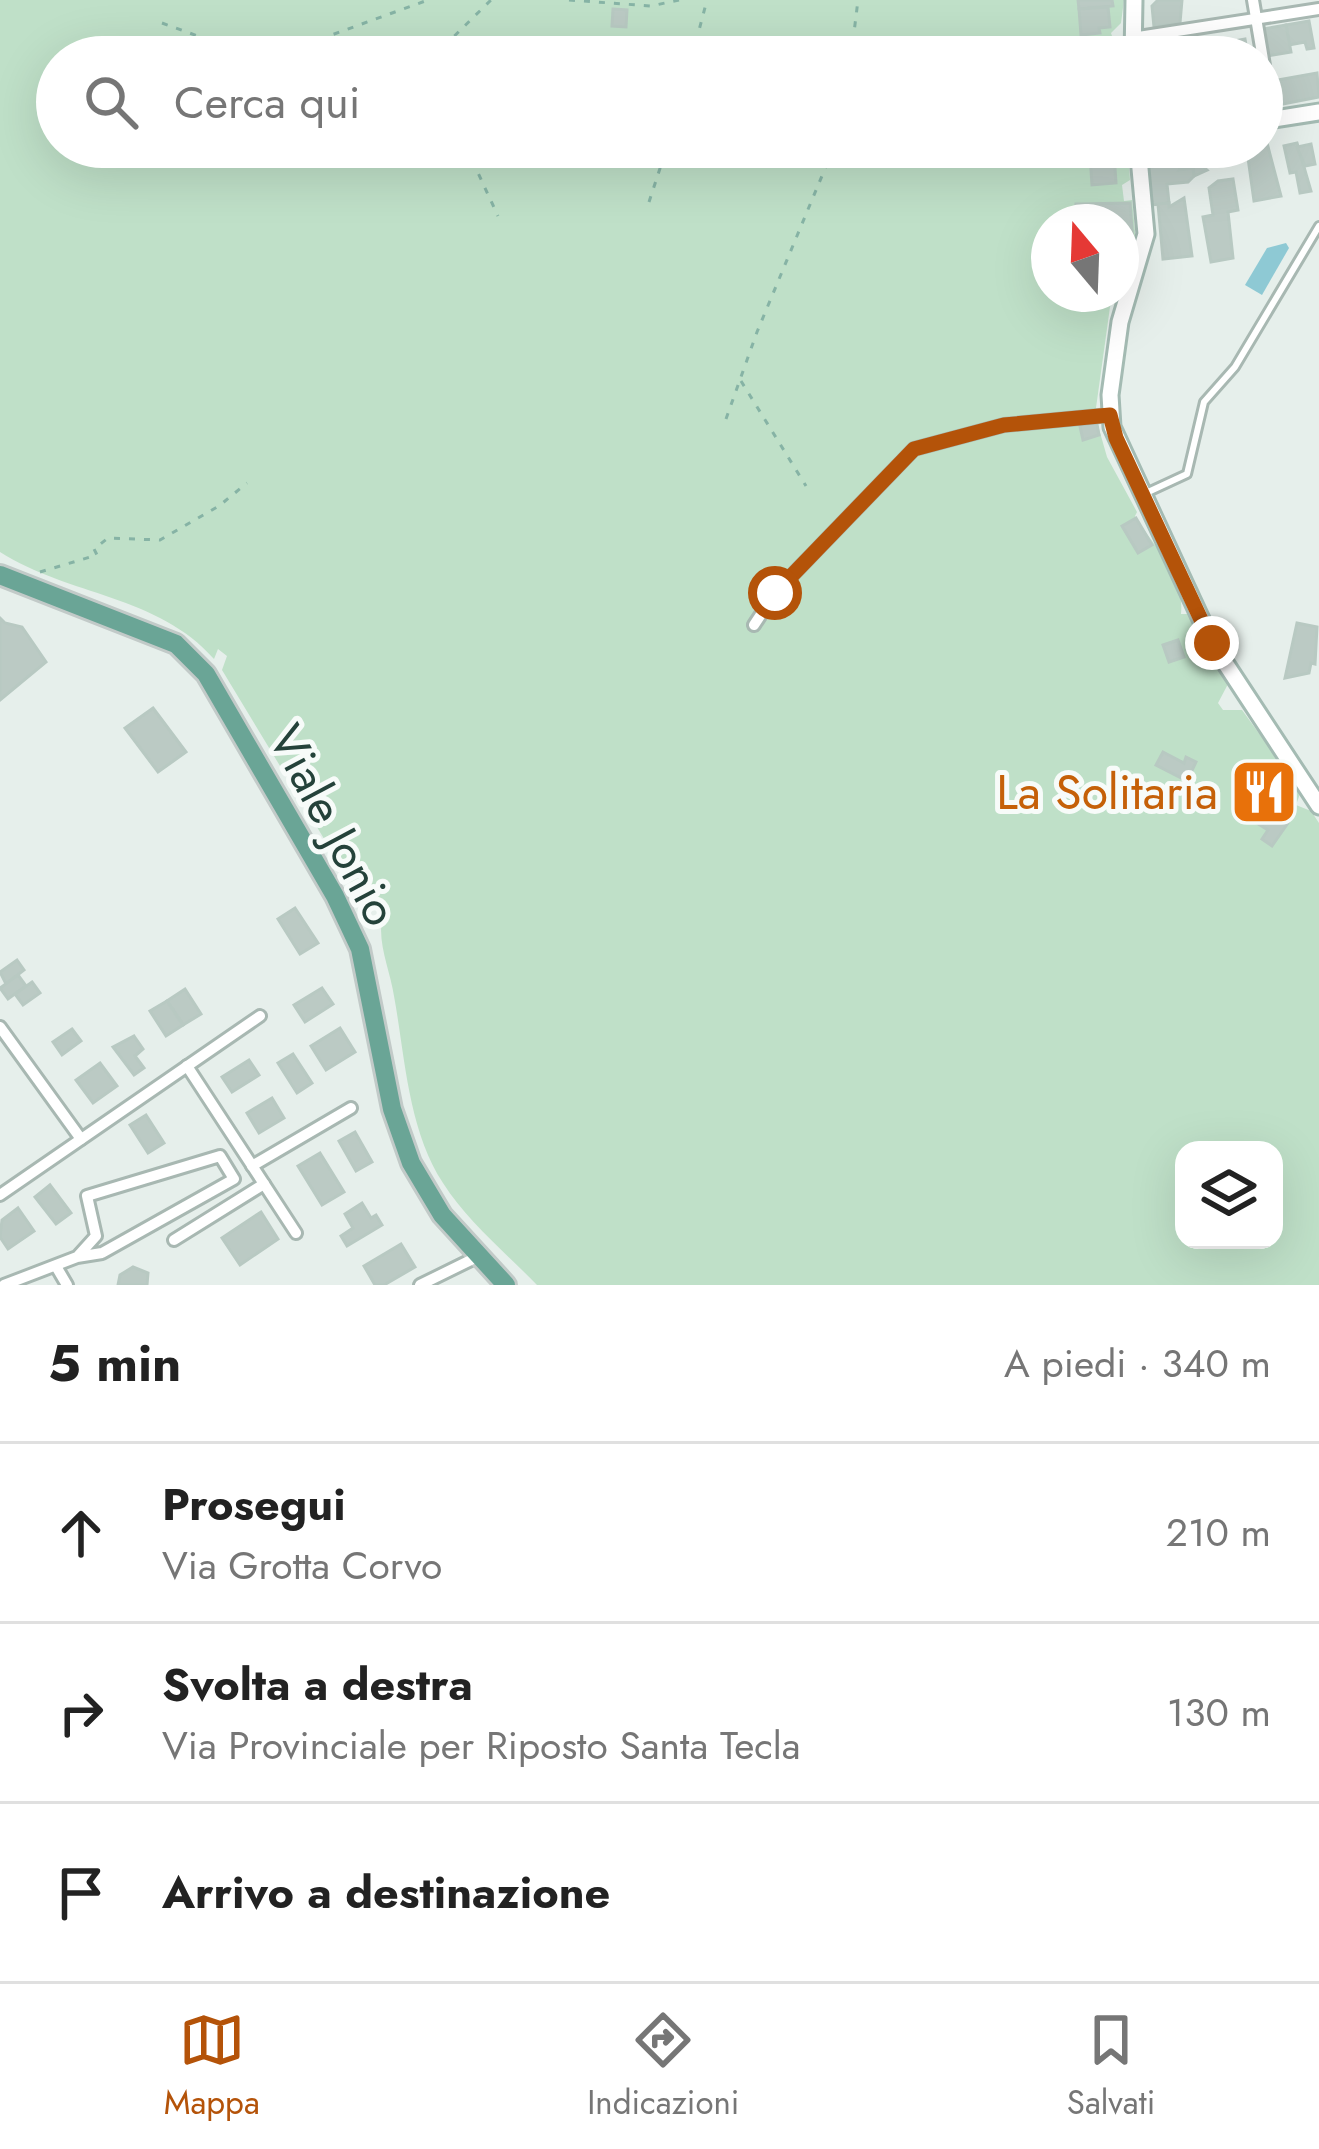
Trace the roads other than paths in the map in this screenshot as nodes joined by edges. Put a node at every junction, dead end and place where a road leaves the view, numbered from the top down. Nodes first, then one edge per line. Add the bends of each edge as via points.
1 (1134, 0) edge
2 (1253, 0) edge
3 (1319, 9) edge
4 (1256, 19) junction
5 (1132, 36) edge
6 (1145, 36) edge
7 (1258, 36) edge
8 (1319, 112) edge
9 (1283, 118) edge
10 (1140, 168) edge
11 (1319, 226) edge
12 (1110, 415) junction
13 (1143, 495) junction
14 (0, 575) edge
15 (754, 625) dead end
16 (1319, 806) edge
17 (260, 1016) dead end
18 (0, 1027) edge
19 (187, 1066) junction
20 (351, 1108) dead end
21 (81, 1139) junction
22 (252, 1166) junction
23 (264, 1184) junction
24 (0, 1195) edge
25 (296, 1233) dead end
26 (174, 1240) dead end
27 (479, 1256) junction
28 (77, 1257) junction
29 (57, 1268) junction
30 (3, 1282) edge
31 (35, 1285) edge
32 (68, 1285) edge
33 (420, 1285) edge
34 (506, 1285) edge

1 - 5 street
2 - 4 street
3 - 4 street
4 - 6 street
4 - 7 street
8 - 9 street
10 - 12 street via 1146,234 1120,322
11 - 13 lane via 1235,367 1204,402 1186,474
12 - 13 street
12 - 15 street via 1004,425 914,449
13 - 16 street via 1212,643
14 - 27 main road, Viale Jonio via 176,644 206,674 349,922 399,1135 425,1190
17 - 19 street
18 - 21 street
19 - 21 street
19 - 22 street
20 - 22 street
21 - 24 street
22 - 23 street
23 - 25 street
23 - 26 street
27 - 33 street
27 - 34 main road, Viale Jonio
28 - 28 street via 96,1236 87,1196 220,1156 234,1179 102,1253
28 - 29 street
29 - 30 street
29 - 31 street
29 - 32 street

